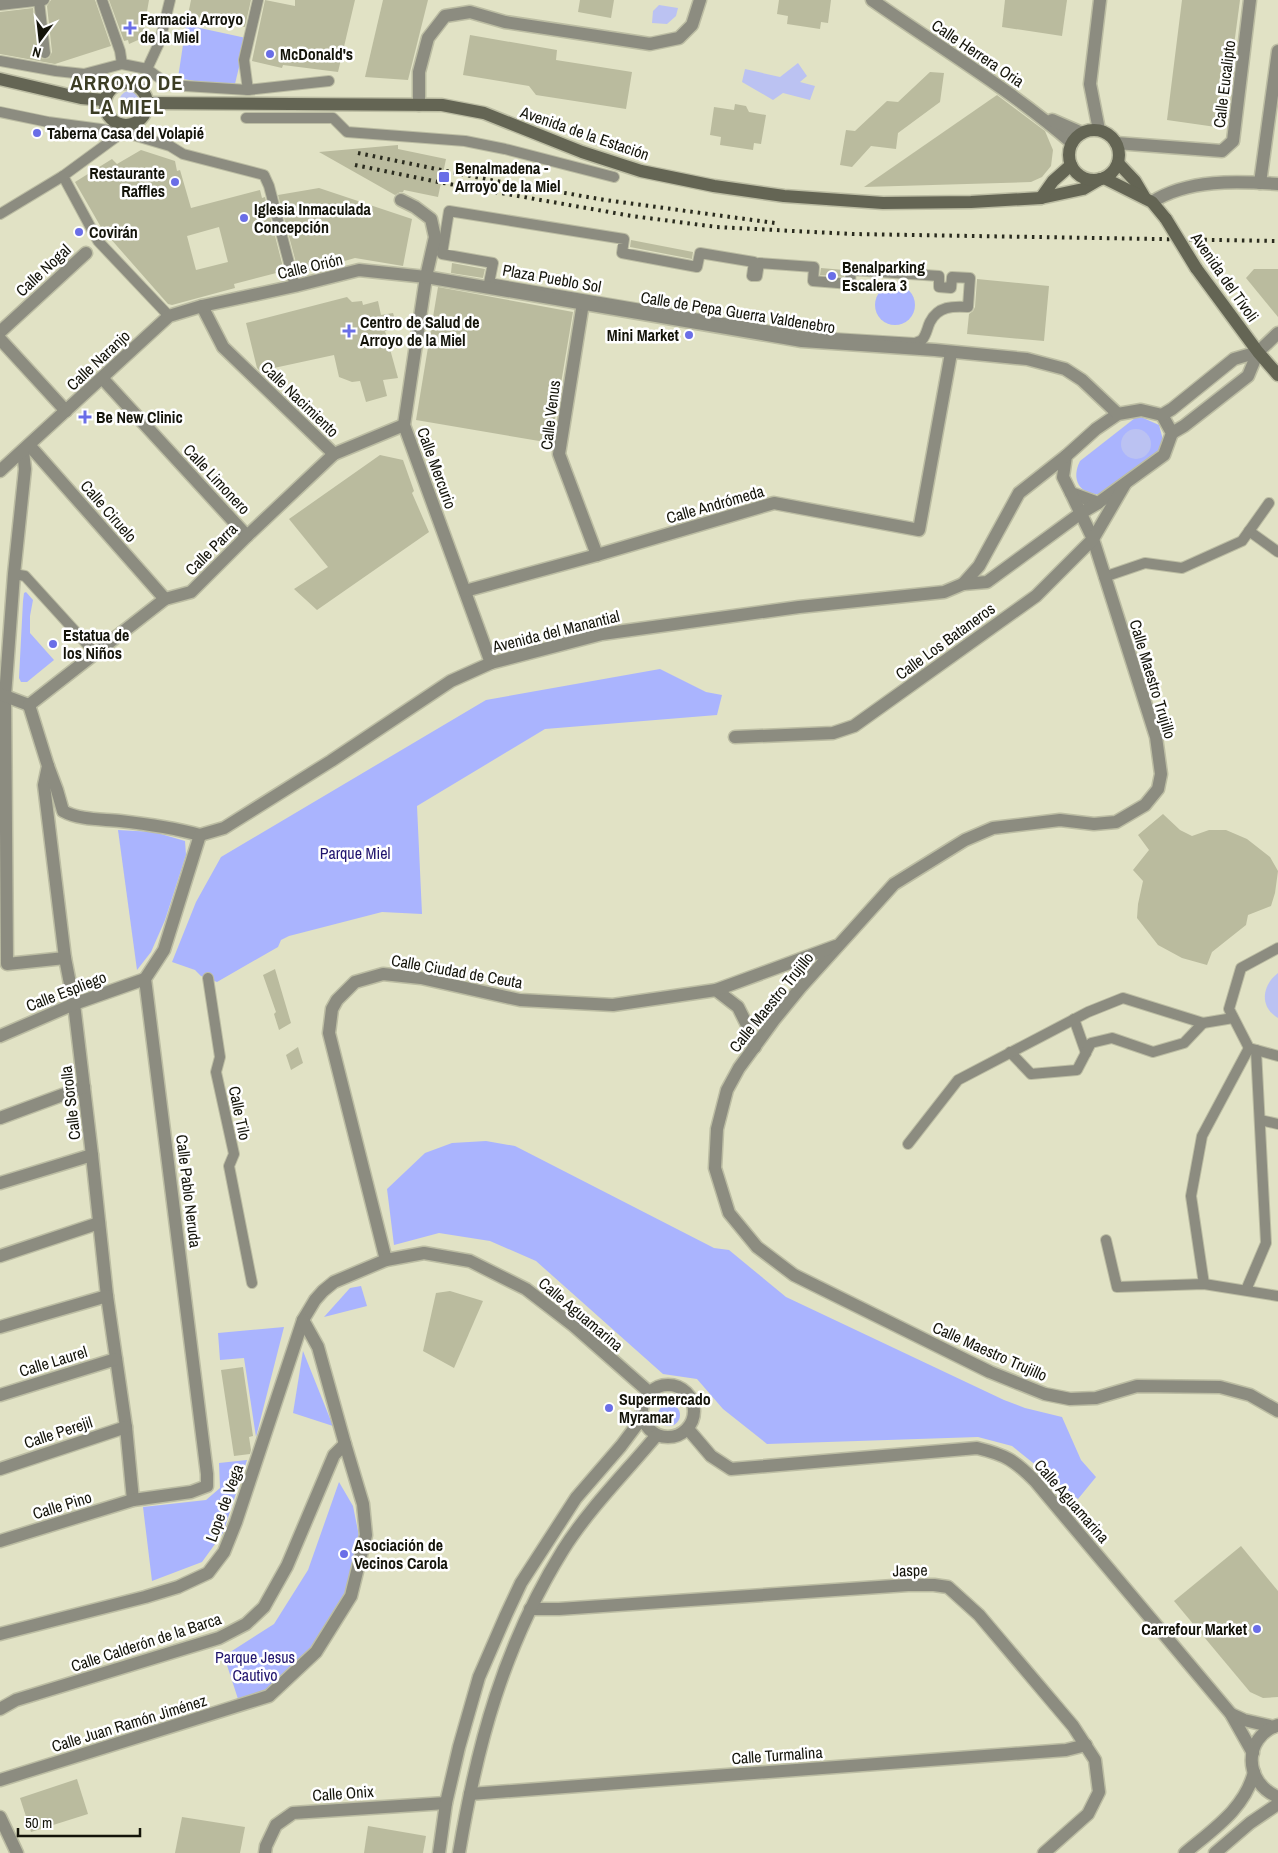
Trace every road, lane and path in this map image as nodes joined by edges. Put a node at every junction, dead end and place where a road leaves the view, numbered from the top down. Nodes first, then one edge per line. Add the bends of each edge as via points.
1 (102, 0) edge
2 (170, 0) edge
3 (258, 0) edge
4 (700, 0) edge
5 (872, 0) edge
6 (1100, 0) edge
7 (1250, 0) edge
8 (36, 1) edge
9 (0, 5) edge
10 (1278, 51) edge
11 (45, 54) dead end
12 (0, 61) edge
13 (122, 64) junction
14 (147, 69) junction
15 (0, 79) edge
16 (329, 81) dead end
17 (248, 90) junction
18 (104, 100) junction
19 (147, 103) junction
20 (419, 105) junction
21 (0, 112) edge
22 (1042, 116) junction
23 (246, 118) dead end
24 (123, 129) junction
25 (1099, 130) junction
26 (1268, 132) junction
27 (1082, 133) junction
28 (1278, 140) edge
29 (1072, 142) junction
30 (1116, 143) junction
31 (1118, 163) junction
32 (1071, 165) junction
33 (63, 176) junction
34 (614, 177) dead end
35 (1102, 178) junction
36 (1260, 183) junction
37 (1278, 184) edge
38 (1041, 198) junction
39 (401, 200) dead end
40 (1148, 200) junction
41 (0, 214) edge
42 (86, 253) dead end
43 (426, 277) junction
44 (295, 286) junction
45 (583, 303) junction
46 (202, 306) junction
47 (169, 316) junction
48 (0, 332) edge
49 (1278, 333) edge
50 (0, 339) edge
51 (915, 343) joint
52 (1258, 352) junction
53 (951, 353) junction
54 (1278, 375) edge
55 (102, 378) junction
56 (66, 411) junction
57 (1118, 414) junction
58 (1162, 415) junction
59 (404, 425) junction
60 (1172, 433) junction
61 (26, 448) junction
62 (334, 454) junction
63 (1066, 456) junction
64 (0, 471) edge
65 (1125, 484) junction
66 (1071, 492) junction
67 (1269, 503) dead end
68 (1098, 504) junction
69 (1081, 513) junction
70 (1249, 531) junction
71 (247, 536) junction
72 (1093, 539) junction
73 (1278, 552) edge
74 (597, 555) junction
75 (14, 574) junction
76 (1104, 577) junction
77 (963, 584) junction
78 (465, 591) junction
79 (164, 599) junction
80 (95, 653) junction
81 (491, 663) junction
82 (3, 695) edge
83 (29, 704) junction
84 (735, 737) dead end
85 (48, 766) junction
86 (200, 836) junction
87 (838, 945) junction
88 (1278, 948) edge
89 (65, 958) junction
90 (208, 978) dead end
91 (145, 979) junction
92 (716, 990) junction
93 (74, 1004) junction
94 (1233, 1018) junction
95 (1074, 1019) junction
96 (1204, 1023) junction
97 (0, 1036) edge
98 (754, 1047) junction
99 (1252, 1049) junction
100 (1010, 1052) junction
101 (1086, 1053) junction
102 (1278, 1056) edge
103 (84, 1087) junction
104 (0, 1118) edge
105 (1260, 1120) junction
106 (1278, 1124) edge
107 (908, 1144) dead end
108 (92, 1155) junction
109 (0, 1183) edge
110 (99, 1223) junction
111 (1106, 1240) dead end
112 (0, 1256) edge
113 (386, 1260) junction
114 (252, 1283) dead end
115 (1204, 1284) junction
116 (1246, 1290) junction
117 (106, 1296) junction
118 (1278, 1296) edge
119 (303, 1320) junction
120 (0, 1327) edge
121 (116, 1359) junction
122 (649, 1392) junction
123 (0, 1395) edge
124 (1278, 1411) edge
125 (642, 1418) junction
126 (126, 1427) junction
127 (688, 1428) junction
128 (656, 1436) junction
129 (345, 1444) junction
130 (0, 1468) edge
131 (133, 1500) junction
132 (0, 1541) edge
133 (530, 1609) junction
134 (0, 1634) edge
135 (0, 1709) edge
136 (1231, 1714) junction
137 (1276, 1726) edge
138 (1086, 1745) junction
139 (1252, 1753) junction
140 (1254, 1772) junction
141 (0, 1780) edge
142 (470, 1794) junction
143 (1278, 1796) edge
144 (446, 1803) junction
145 (1278, 1804) edge
146 (0, 1817) edge
147 (17, 1853) edge
148 (265, 1853) edge
149 (439, 1853) edge
150 (459, 1853) edge
151 (1044, 1853) edge
152 (1185, 1853) edge
153 (1216, 1853) edge

1 - 13 street
2 - 14 street via 160,41
3 - 17 street via 244,60
4 - 20 street via 692,25 679,38 650,44 505,22 470,12 445,16 428,38 419,72
5 - 22 street, Calle Herrera Oria
6 - 25 street via 1090,84
7 - 30 street, Calle Eucalipto via 1233,141 1222,152
8 - 9 street
8 - 11 street
10 - 26 street
12 - 13 street via 84,74
13 - 14 street
14 - 17 street via 169,85
15 - 18 main road via 81,98
16 - 17 street
18 - 19 main road via 110,88 123,82 137,85
18 - 24 main road via 106,114
19 - 20 main road, Avenida de la Estación
19 - 24 main road via 143,116
20 - 38 main road, Avenida de la Estación via 442,105 484,113 582,152 641,171 714,186 784,196 883,203
21 - 24 street via 48,122
22 - 27 street, Calle Herrera Oria
22 - 29 street, Calle Herrera Oria
23 - 34 street via 332,118 347,132 464,141
24 - 33 street
24 - 44 street via 183,154 264,175
25 - 27 main road
25 - 30 main road
26 - 28 street
26 - 36 street
27 - 29 main road
29 - 32 main road
30 - 31 main road
31 - 35 main road
31 - 40 main road, Avenida del Tívoli
32 - 35 main road via 1083,177
32 - 38 main road via 1053,181
33 - 41 street
33 - 47 street via 98,242
35 - 38 main road, Avenida de la Estación via 1083,189
35 - 40 main road
36 - 37 street
36 - 40 street via 1206,184
39 - 43 street, Calle Mercurio via 431,219 435,237
40 - 52 main road, Avenida del Tívoli, bridge via 1166,219 1196,268
42 - 48 street, Calle Nogal
43 - 44 street, Calle Orión via 359,270
43 - 45 street, Calle de Pepa Guerra Valdenebro
43 - 59 street, Calle Mercurio
44 - 46 street, Calle Orión
45 - 53 street, Calle de Pepa Guerra Valdenebro via 802,342
45 - 74 street, Calle Venus via 559,454
46 - 47 street, Calle Naranjo
46 - 62 street, Calle Nacimiento via 224,347
47 - 55 street, Calle Naranjo
49 - 52 street
50 - 56 street
51 - 51 street, Plaza Pueblo Sol via 801,336 489,283 493,263 442,254 449,211 624,239 622,253 697,267 700,253 754,262 752,276 757,276 759,263 814,268 813,281 850,284 851,270 939,276 939,287 951,288 952,276 970,278 968,307 950,306 939,311 930,320 922,340
52 - 54 main road, Avenida del Tívoli
52 - 58 street via 1234,359
52 - 60 street via 1248,376
53 - 57 street, Calle de Pepa Guerra Valdenebro via 1026,359 1065,369 1082,380
53 - 74 street, Calle Andrómeda via 919,530 774,503
55 - 56 street, Calle Naranjo
55 - 71 street, Calle Limonero
56 - 61 street, Calle Naranjo
57 - 58 street, Avenida del Manantial via 1141,410
57 - 63 street, Avenida del Manantial
58 - 60 street
59 - 62 street, Calle Nacimiento
59 - 78 street, Calle Mercurio
60 - 65 street, Avenida del Manantial via 1164,455
61 - 64 street, Calle Naranjo
61 - 75 street
61 - 79 street, Calle Ciruelo
62 - 71 street, Calle Parra
63 - 66 street via 1063,477
63 - 77 street, Avenida del Manantial via 1019,493 979,566
65 - 68 street, Avenida del Manantial
65 - 72 street, Calle Los Bataneros
66 - 68 street
66 - 69 street, Calle Maestro Trujillo
67 - 70 street
68 - 69 street, Avenida del Manantial
69 - 72 street, Calle Maestro Trujillo
69 - 77 street, Avenida del Manantial via 987,582
70 - 73 street
70 - 76 street via 1242,542 1182,568 1145,563
71 - 79 street, Calle Parra via 191,592
72 - 76 street, Calle Maestro Trujillo
72 - 84 street, Calle Los Bataneros via 1036,596 854,726 833,732
74 - 78 street, Calle Andrómeda
75 - 80 street via 25,576
75 - 82 street
76 - 87 street, Calle Maestro Trujillo via 1156,737 1161,774 1158,789 1145,805 1116,822 1094,824 1060,820 993,828 965,840 894,884
77 - 81 street, Avenida del Manantial via 944,592 799,607 602,634
78 - 81 street, Calle Mercurio
79 - 80 street, Calle Parra
80 - 83 street, Calle Parra
81 - 86 street, Avenida del Manantial via 451,681 331,762 224,828
82 - 83 street
82 - 89 street via 7,964
83 - 85 street, Calle Sorolla
85 - 86 street via 63,811 72,816 178,829
85 - 89 street, Calle Sorolla via 44,785
86 - 91 street via 164,950
87 - 92 street, Calle Ciudad de Ceuta
87 - 98 street, Calle Maestro Trujillo
88 - 94 street via 1241,968 1229,1009
89 - 93 street, Calle Sorolla
90 - 114 street, Calle Tilo via 220,1057 216,1072 234,1154 229,1166
91 - 93 street, Calle Espliego
91 - 131 street, Calle Pablo Neruda via 207,1486 191,1492
92 - 98 street via 738,1007
92 - 113 street, Calle Ciudad de Ceuta via 613,1005 520,1000 421,978 382,974 355,982 332,1009 329,1033
93 - 97 street, Calle Espliego
93 - 103 street, Calle Sorolla
94 - 96 street
94 - 99 street
95 - 96 street via 1123,998
95 - 100 street
95 - 101 street
96 - 101 street via 1184,1043 1153,1052 1112,1038 1091,1043
98 - 124 street, Calle Maestro Trujillo via 727,1090 716,1129 715,1168 728,1213 757,1247 794,1275 990,1372 1045,1394 1070,1399 1096,1398 1137,1386 1220,1387 1250,1395
99 - 102 street
99 - 105 street
99 - 115 street via 1202,1136 1195,1170 1190,1196
100 - 101 street via 1031,1074 1076,1070
100 - 107 street via 958,1080
103 - 104 street
103 - 108 street, Calle Sorolla
105 - 106 street
105 - 116 street via 1266,1243
108 - 109 street
108 - 110 street, Calle Sorolla
110 - 112 street
110 - 117 street, Calle Sorolla
111 - 115 street via 1117,1287
113 - 119 street, Calle Aguamarina via 334,1282 322,1291
113 - 122 street, Calle Aguamarina via 424,1253 470,1261 526,1289
115 - 116 street
116 - 118 street
117 - 120 street
117 - 121 street, Calle Sorolla
119 - 129 street, Calle Juan Ramón Jiménez via 318,1347
119 - 134 street, Lope de Vega via 236,1522 224,1552 208,1573 145,1597
121 - 123 street, Calle Laurel
121 - 126 street, Calle Sorolla
122 - 125 street via 641,1408
122 - 127 street via 666,1384 686,1392 695,1410
125 - 128 street
125 - 144 street via 576,1498 521,1583 479,1678
126 - 130 street, Calle Perejil
126 - 131 street, Calle Sorolla
127 - 128 street via 670,1438
127 - 136 street, Calle Aguamarina via 711,1456 732,1469 977,1448 999,1453 1016,1462 1034,1480
128 - 133 street via 563,1549
129 - 135 street, Calle Calderón de la Barca via 334,1455 287,1566 264,1607 246,1624 219,1638 16,1700
129 - 141 street, Calle Juan Ramón Jiménez via 363,1504 366,1535 351,1596 316,1652 269,1696
131 - 132 street, Calle Pino
133 - 138 street, Jaspe via 559,1610 908,1585 948,1587 979,1615
133 - 142 street via 500,1678 478,1752
136 - 137 street
136 - 139 street, Calle Aguamarina
137 - 139 street via 1260,1737
138 - 142 street, Calle Turmalina via 1066,1750
138 - 151 street, Jaspe via 1095,1760 1099,1792 1088,1814
139 - 140 street
140 - 143 street via 1262,1787
140 - 152 street via 1245,1796 1228,1817
142 - 150 street
144 - 148 street, Calle Onix via 293,1813 276,1825
144 - 149 street
145 - 153 street
146 - 147 street

